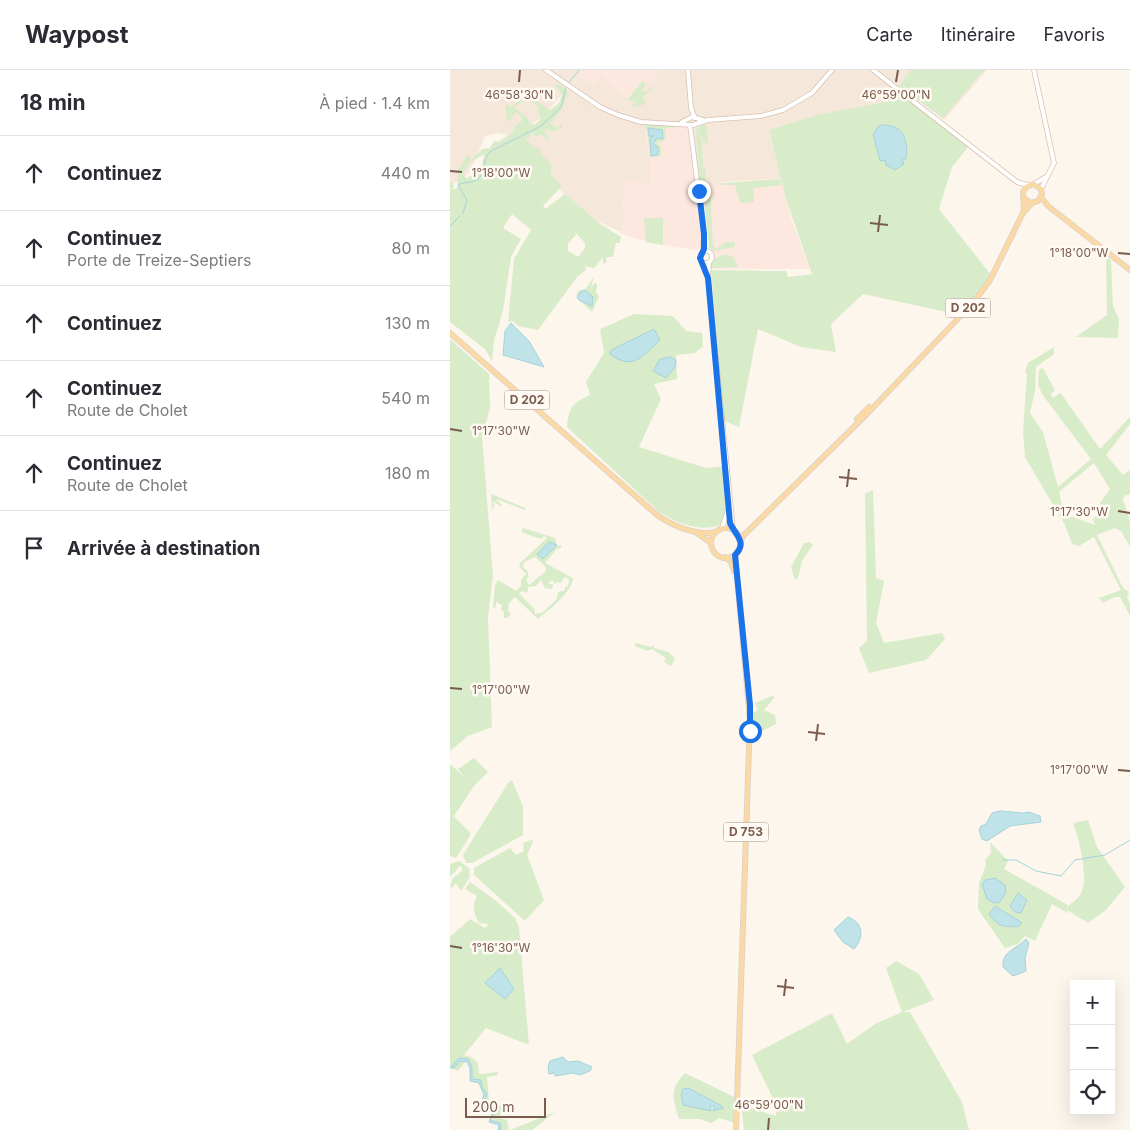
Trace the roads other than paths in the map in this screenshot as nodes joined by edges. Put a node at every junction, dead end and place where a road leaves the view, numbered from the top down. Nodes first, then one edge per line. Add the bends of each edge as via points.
1 (546, 70) edge
2 (688, 70) edge
3 (832, 70) edge
4 (873, 70) edge
5 (1034, 70) edge
6 (693, 121) junction
7 (1048, 176) junction
8 (1018, 182) junction
9 (1034, 184) junction
10 (1028, 185) junction
11 (1040, 189) junction
12 (1023, 192) junction
13 (1041, 196) junction
14 (1025, 199) junction
15 (1034, 202) junction
16 (1048, 206) junction
17 (1023, 213) junction
18 (704, 234) junction
19 (703, 251) junction
20 (709, 251) junction
21 (704, 262) junction
22 (709, 262) junction
23 (1130, 270) edge
24 (708, 278) junction
25 (450, 333) edge
26 (729, 500) junction
27 (722, 528) junction
28 (752, 528) junction
29 (733, 529) junction
30 (692, 530) junction
31 (716, 532) junction
32 (738, 533) junction
33 (741, 541) junction
34 (712, 543) junction
35 (735, 555) junction
36 (726, 558) junction
37 (737, 581) junction
38 (737, 1130) edge

1 - 6 main road via 600,107 618,115 641,122
2 - 6 main road
3 - 6 main road via 808,95 780,111 753,117
4 - 8 main road
5 - 7 main road via 1054,163
6 - 18 main road
7 - 9 main road
7 - 11 main road
8 - 10 main road
8 - 12 main road
9 - 10 main road
9 - 11 main road
10 - 12 main road
11 - 13 main road
12 - 14 main road
13 - 15 main road
13 - 16 main road
14 - 15 main road
14 - 17 main road, D 202
15 - 16 main road
15 - 17 main road, D 202
16 - 23 main road
17 - 28 main road, D 202 via 981,293
18 - 19 main road
18 - 20 main road
19 - 20 main road
19 - 21 main road via 700,256
20 - 22 main road via 712,257
21 - 22 main road
21 - 24 main road
22 - 24 main road
24 - 26 main road
25 - 30 main road, D 202 via 657,515
26 - 27 main road
26 - 29 main road
27 - 29 main road
27 - 31 main road
28 - 32 main road, D 202
28 - 33 main road, D 202
29 - 32 main road
30 - 31 main road, D 202 via 708,534
30 - 34 main road, D 202
31 - 34 main road
32 - 33 main road
33 - 35 main road
34 - 36 main road via 714,552
35 - 36 main road
35 - 37 main road, D 753
36 - 37 main road, D 753
37 - 38 main road, D 753 via 750,719

